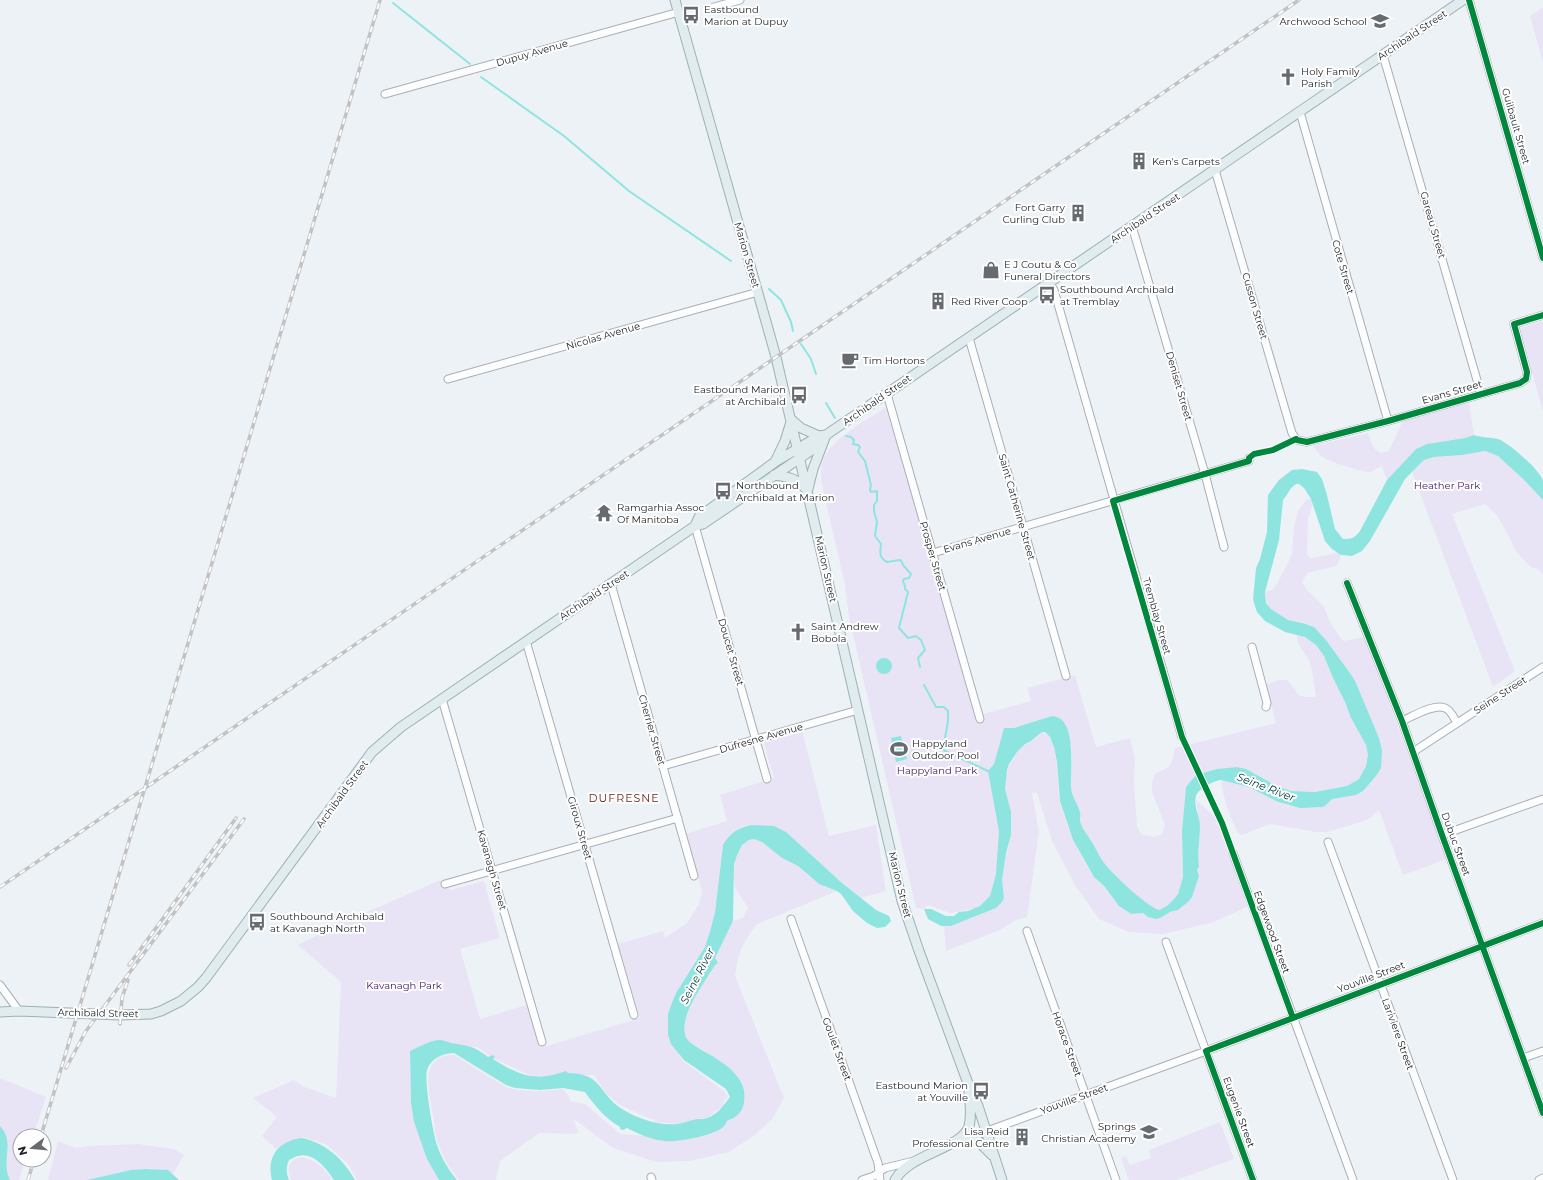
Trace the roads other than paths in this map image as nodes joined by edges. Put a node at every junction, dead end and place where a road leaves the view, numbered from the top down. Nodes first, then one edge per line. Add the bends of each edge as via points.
1 (675, 0) edge
2 (740, 0) edge
3 (1463, 0) edge
4 (1469, 0) edge
5 (714, 7) dead end
6 (678, 12) junction
7 (1383, 55) junction
8 (385, 94) dead end
9 (1300, 112) junction
10 (1215, 170) junction
11 (1132, 226) junction
12 (1543, 258) edge
13 (1049, 283) junction
14 (758, 292) junction
15 (1543, 315) edge
16 (968, 338) junction
17 (448, 379) dead end
18 (887, 394) junction
19 (1481, 394) junction
20 (792, 420) junction
21 (1388, 421) junction
22 (825, 436) junction
23 (1297, 440) joint
24 (799, 453) junction
25 (1248, 458) dead end
26 (775, 462) junction
27 (1205, 474) junction
28 (774, 475) junction
29 (808, 491) junction
30 (1113, 501) junction
31 (695, 526) junction
32 (1022, 526) junction
33 (1224, 547) dead end
34 (932, 553) junction
35 (1347, 582) dead end
36 (610, 584) junction
37 (526, 641) junction
38 (1252, 647) dead end
39 (1543, 667) edge
40 (1066, 676) dead end
41 (442, 699) junction
42 (1266, 707) dead end
43 (858, 710) junction
44 (980, 719) dead end
45 (1402, 721) junction
46 (1457, 723) junction
47 (1182, 737) dead end
48 (756, 739) junction
49 (1413, 752) junction
50 (663, 766) junction
51 (767, 779) dead end
52 (1543, 799) edge
53 (678, 818) junction
54 (1442, 835) junction
55 (1328, 842) dead end
56 (585, 845) junction
57 (1233, 853) dead end
58 (492, 871) junction
59 (694, 876) dead end
60 (445, 884) dead end
61 (791, 919) dead end
62 (1543, 923) edge
63 (1027, 931) dead end
64 (1166, 942) dead end
65 (1482, 946) junction
66 (0, 985) edge
67 (1380, 985) junction
68 (19, 1011) junction
69 (0, 1012) edge
70 (634, 1015) dead end
71 (1293, 1018) junction
72 (542, 1042) dead end
73 (1206, 1051) junction
74 (1543, 1051) edge
75 (1523, 1058) junction
76 (969, 1086) junction
77 (1086, 1096) junction
78 (1543, 1113) edge
79 (987, 1131) junction
80 (957, 1142) junction
81 (994, 1158) junction
82 (915, 1161) junction
83 (879, 1176) edge
84 (1543, 1178) edge
85 (862, 1180) edge
86 (895, 1180) edge
87 (1002, 1180) edge
88 (1116, 1180) edge
89 (1253, 1180) edge
90 (1353, 1180) edge
91 (1452, 1180) edge
92 (1539, 1180) edge

1 - 6 main road, Marion Street
2 - 5 street
3 - 7 main road, Archibald Street
4 - 12 street, Guilbault Street
6 - 8 street, Dupuy Avenue
6 - 14 main road, Marion Street
7 - 9 main road, Archibald Street
7 - 19 street, Gareau Street
9 - 10 main road, Archibald Street
9 - 21 street, Cote Street
10 - 11 main road, Archibald Street
10 - 23 street, Cusson Street via 1292,433
11 - 13 main road, Archibald Street
11 - 27 street, Deniset Street
13 - 16 main road, Archibald Street
13 - 30 street, Tremblay Street via 1054,290
14 - 17 street, Nicolas Avenue
14 - 20 main road, Marion Street
15 - 19 street, Evans Street via 1514,324 1527,372 1526,379 1520,384
16 - 18 main road, Archibald Street
16 - 32 street, Saint Catherine Street
18 - 22 main road, Archibald Street
18 - 34 street, Prosper Street
19 - 21 street, Evans Street
20 - 22 main road via 801,428
20 - 24 main road, Marion Street
20 - 26 main road
21 - 23 street, Evans Street via 1307,442
22 - 24 main road, Archibald Street
22 - 29 main road
24 - 26 main road, Archibald Street
24 - 28 main road, Archibald Street
24 - 29 main road, Marion Street
25 - 27 street via 1249,461
26 - 31 main road, Archibald Street via 701,515
27 - 30 street
27 - 33 street, Deniset Street
28 - 29 main road via 789,477
28 - 31 main road, Archibald Street via 703,524
29 - 43 main road, Marion Street
30 - 32 street, Evans Avenue
30 - 47 street, Tremblay Street
31 - 36 main road, Archibald Street
31 - 48 street, Doucet Street
32 - 34 street, Evans Avenue
32 - 40 street, Saint Catherine Street
34 - 44 street, Prosper Street
35 - 45 street, Dubuc Street
36 - 37 main road, Archibald Street
36 - 50 street, Cherrier Street
37 - 41 main road, Archibald Street
37 - 56 street, Giroux Street
38 - 42 street
39 - 46 street, Seine Street
41 - 58 street, Kavanagh Street
41 - 68 main road, Archibald Street via 401,727 372,752 223,956 206,978 181,1001 161,1011 139,1015
43 - 48 street, Dufresne Avenue
43 - 76 main road, Marion Street via 902,901
45 - 46 street via 1438,707 1446,708
45 - 49 street, Dubuc Street
46 - 49 street, Seine Street
48 - 50 street, Dufresne Avenue
48 - 51 street, Doucet Street
49 - 54 street, Dubuc Street
50 - 53 street, Cherrier Street
52 - 54 street
53 - 56 street
53 - 59 street, Cherrier Street
54 - 65 street, Dubuc Street
55 - 67 street, Lariviere Street
56 - 58 street
56 - 70 street, Giroux Street
57 - 71 street, Edgewood Street
58 - 60 street
58 - 72 street, Kavanagh Street
61 - 83 street, Goulet Street via 878,1163
62 - 65 street, Youville Street
63 - 77 street, Horace Street
64 - 73 street, Eugenie Street
65 - 67 street, Youville Street
65 - 75 street, Dubuc Street
66 - 68 street
67 - 71 street, Youville Street
67 - 91 street, Lariviere Street
68 - 69 main road, Archibald Street
71 - 73 street, Youville Street
71 - 90 street, Edgewood Street
73 - 77 street, Youville Street
73 - 89 street, Eugenie Street
74 - 75 street
75 - 78 street, Dubuc Street
76 - 79 main road, Marion Street
76 - 80 main road via 969,1128
77 - 79 street, Youville Street
77 - 88 street, Horace Street
79 - 81 main road, Marion Street
80 - 81 main road via 977,1140
80 - 82 main road
81 - 87 main road, Marion Street
82 - 83 street via 885,1168
82 - 86 main road via 901,1171
83 - 85 street
84 - 92 street

